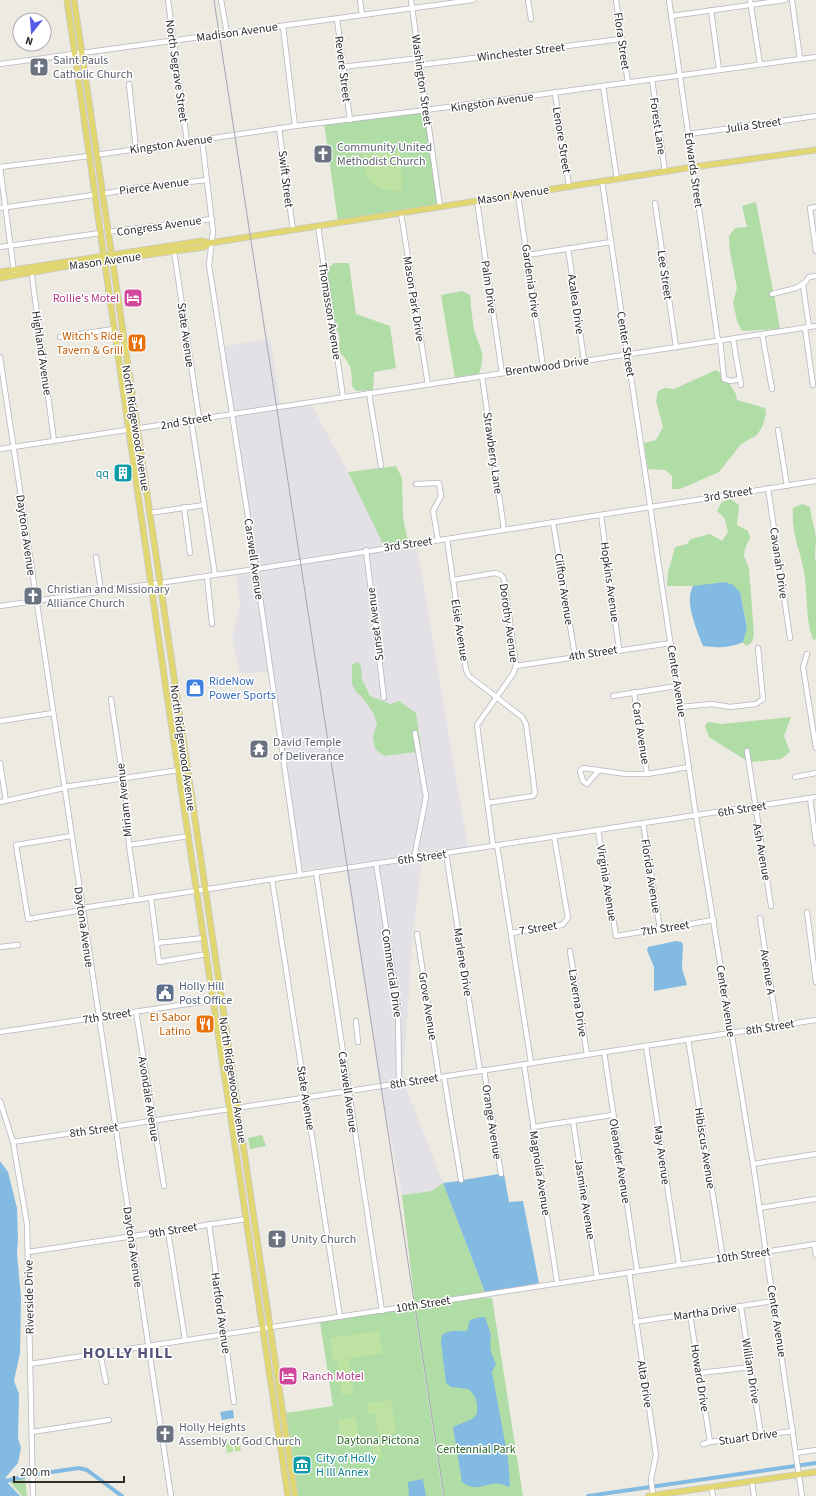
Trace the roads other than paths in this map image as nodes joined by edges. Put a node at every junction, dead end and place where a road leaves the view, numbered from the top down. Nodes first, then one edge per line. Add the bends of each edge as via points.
1 (67, 0) edge
2 (75, 0) edge
3 (168, 0) edge
4 (222, 0) edge
5 (360, 0) edge
6 (412, 0) edge
7 (473, 0) edge
8 (528, 0) edge
9 (616, 0) edge
10 (669, 0) edge
11 (785, 0) edge
12 (792, 0) edge
13 (456, 1) edge
14 (751, 2) edge
15 (413, 9) junction
16 (711, 10) junction
17 (362, 15) junction
18 (671, 16) junction
19 (337, 19) junction
20 (531, 19) dead end
21 (283, 26) junction
22 (227, 33) junction
23 (622, 39) junction
24 (174, 41) junction
25 (81, 53) junction
26 (74, 54) junction
27 (816, 56) edge
28 (420, 58) junction
29 (800, 59) junction
30 (0, 64) edge
31 (760, 64) junction
32 (420, 65) junction
33 (342, 67) junction
34 (719, 70) junction
35 (680, 75) junction
36 (652, 79) junction
37 (628, 83) junction
38 (129, 84) dead end
39 (603, 86) junction
40 (555, 93) junction
41 (426, 110) junction
42 (816, 116) edge
43 (350, 120) junction
44 (295, 126) junction
45 (279, 128) junction
46 (689, 134) junction
47 (202, 140) junction
48 (187, 142) junction
49 (136, 149) junction
50 (816, 150) edge
51 (96, 155) junction
52 (89, 156) junction
53 (0, 167) edge
54 (693, 167) junction
55 (665, 172) junction
56 (617, 179) junction
57 (207, 180) junction
58 (602, 182) junction
59 (569, 186) junction
60 (102, 194) junction
61 (518, 194) junction
62 (94, 195) junction
63 (477, 201) junction
64 (654, 203) dead end
65 (6, 207) junction
66 (440, 207) junction
67 (816, 207) edge
68 (0, 208) edge
69 (400, 213) junction
70 (212, 219) junction
71 (318, 226) junction
72 (293, 230) junction
73 (107, 232) junction
74 (100, 234) junction
75 (611, 242) junction
76 (210, 243) junction
77 (11, 246) junction
78 (0, 247) edge
79 (568, 248) junction
80 (174, 251) junction
81 (816, 251) edge
82 (527, 255) junction
83 (111, 257) junction
84 (103, 258) junction
85 (30, 266) junction
86 (14, 269) junction
87 (0, 272) edge
88 (31, 272) junction
89 (14, 276) junction
90 (816, 276) edge
91 (0, 278) edge
92 (804, 283) junction
93 (772, 294) dead end
94 (816, 326) edge
95 (807, 328) junction
96 (114, 330) junction
97 (762, 334) junction
98 (60, 337) dead end
99 (733, 339) junction
100 (719, 341) junction
101 (676, 347) junction
102 (628, 354) junction
103 (584, 360) junction
104 (0, 361) edge
105 (544, 367) junction
106 (502, 373) junction
107 (482, 376) junction
108 (740, 379) junction
109 (813, 384) dead end
110 (428, 385) junction
111 (741, 385) dead end
112 (772, 389) dead end
113 (369, 393) junction
114 (343, 397) junction
115 (277, 407) joint
116 (231, 413) junction
117 (199, 418) junction
118 (191, 420) junction
119 (136, 429) junction
120 (129, 430) junction
121 (778, 430) dead end
122 (54, 441) junction
123 (13, 447) junction
124 (0, 449) edge
125 (381, 466) dead end
126 (816, 481) edge
127 (416, 484) dead end
128 (787, 486) junction
129 (768, 488) junction
130 (204, 505) junction
131 (650, 506) junction
132 (184, 507) junction
133 (149, 513) junction
134 (601, 514) junction
135 (553, 522) junction
136 (504, 530) junction
137 (447, 539) junction
138 (438, 540) junction
139 (366, 550) junction
140 (190, 553) dead end
141 (96, 557) dead end
142 (256, 569) junction
143 (215, 574) junction
144 (207, 576) junction
145 (453, 580) junction
146 (159, 583) junction
147 (152, 584) junction
148 (101, 591) junction
149 (36, 601) junction
150 (0, 606) edge
151 (212, 624) dead end
152 (790, 638) dead end
153 (671, 643) junction
154 (758, 648) dead end
155 (619, 649) junction
156 (807, 654) dead end
157 (575, 656) junction
158 (516, 666) junction
159 (677, 686) junction
160 (634, 692) junction
161 (613, 696) dead end
162 (496, 697) junction
163 (384, 698) dead end
164 (111, 700) dead end
165 (681, 707) junction
166 (53, 713) junction
167 (814, 717) edge
168 (0, 720) edge
169 (415, 733) dead end
170 (816, 748) edge
171 (747, 751) dead end
172 (178, 760) junction
173 (0, 763) edge
174 (186, 768) junction
175 (690, 768) junction
176 (179, 770) junction
177 (599, 770) junction
178 (647, 774) junction
179 (816, 774) edge
180 (795, 776) dead end
181 (123, 779) junction
182 (188, 780) junction
183 (64, 788) junction
184 (816, 797) edge
185 (810, 798) junction
186 (6, 801) junction
187 (0, 802) edge
188 (486, 803) junction
189 (755, 807) junction
190 (696, 816) junction
191 (643, 823) junction
192 (598, 830) junction
193 (71, 836) junction
194 (189, 836) junction
195 (554, 836) junction
196 (816, 843) edge
197 (129, 845) junction
198 (495, 845) junction
199 (446, 853) junction
200 (414, 858) junction
201 (376, 863) junction
202 (316, 872) junction
203 (300, 875) junction
204 (272, 879) junction
205 (205, 890) junction
206 (197, 891) junction
207 (151, 898) junction
208 (137, 900) junction
209 (771, 906) dead end
210 (82, 908) junction
211 (807, 912) dead end
212 (760, 918) dead end
213 (714, 920) junction
214 (660, 929) junction
215 (511, 933) junction
216 (417, 934) dead end
217 (616, 936) joint
218 (204, 938) junction
219 (157, 943) junction
220 (18, 945) dead end
221 (0, 947) edge
222 (570, 951) dead end
223 (207, 954) junction
224 (816, 982) edge
225 (214, 1000) junction
226 (223, 1011) junction
227 (136, 1012) junction
228 (98, 1018) junction
229 (816, 1020) edge
230 (356, 1021) dead end
231 (777, 1026) junction
232 (0, 1032) edge
233 (731, 1033) junction
234 (688, 1039) junction
235 (358, 1042) dead end
236 (646, 1046) junction
237 (604, 1052) junction
238 (587, 1054) junction
239 (531, 1063) junction
240 (524, 1064) junction
241 (482, 1071) junction
242 (442, 1077) junction
243 (399, 1084) junction
244 (348, 1092) junction
245 (306, 1099) junction
246 (0, 1101) edge
247 (237, 1108) junction
248 (230, 1110) junction
249 (612, 1115) junction
250 (152, 1121) junction
251 (573, 1121) junction
252 (115, 1127) junction
253 (533, 1127) junction
254 (13, 1142) junction
255 (816, 1154) edge
256 (753, 1164) junction
257 (501, 1174) dead end
258 (461, 1180) dead end
259 (164, 1186) dead end
260 (816, 1199) edge
261 (245, 1208) junction
262 (759, 1208) junction
263 (254, 1217) junction
264 (246, 1218) junction
265 (209, 1224) junction
266 (255, 1228) junction
267 (168, 1231) junction
268 (132, 1236) junction
269 (815, 1244) edge
270 (766, 1251) junction
271 (28, 1252) junction
272 (816, 1255) edge
273 (723, 1258) junction
274 (679, 1264) junction
275 (637, 1270) junction
276 (629, 1272) junction
277 (597, 1277) junction
278 (557, 1282) junction
279 (774, 1301) junction
280 (741, 1307) junction
281 (382, 1311) junction
282 (690, 1314) junction
283 (340, 1317) junction
284 (636, 1322) junction
285 (270, 1327) junction
286 (263, 1328) junction
287 (225, 1334) junction
288 (185, 1340) junction
289 (147, 1346) junction
290 (100, 1353) junction
291 (30, 1364) junction
292 (751, 1367) junction
293 (700, 1373) junction
294 (106, 1382) dead end
295 (234, 1402) dead end
296 (109, 1420) dead end
297 (793, 1430) junction
298 (32, 1432) junction
299 (286, 1435) junction
300 (761, 1435) junction
301 (279, 1436) junction
302 (710, 1442) junction
303 (703, 1444) dead end
304 (816, 1450) edge
305 (796, 1453) junction
306 (816, 1472) edge
307 (799, 1475) junction
308 (752, 1481) junction
309 (711, 1487) junction
310 (652, 1494) edge
311 (670, 1495) edge
312 (33, 1496) edge
313 (171, 1496) edge
314 (288, 1496) edge
315 (295, 1496) edge
316 (712, 1496) edge
317 (754, 1496) edge
318 (802, 1496) edge

1 - 26 main road, North Ridgewood Avenue
2 - 25 main road, North Ridgewood Avenue
3 - 24 street, North Segrave Street
4 - 22 street
5 - 17 street
6 - 15 street, Washington Street
7 - 13 street, Madison Avenue
8 - 20 street
9 - 23 street, Flora Street
10 - 18 street, Edwards Street
11 - 14 street
12 - 29 street
13 - 15 street, Madison Avenue
14 - 16 street
14 - 31 street
15 - 17 street, Madison Avenue
15 - 28 street, Washington Street
16 - 18 street
16 - 34 street
17 - 19 street, Madison Avenue
18 - 35 street, Edwards Street
19 - 21 street, Madison Avenue
19 - 33 street, Revere Street
21 - 22 street, Madison Avenue
21 - 44 street
22 - 24 street, Madison Avenue
23 - 32 street, Winchester Street
23 - 37 street, Flora Street
24 - 25 street, Madison Avenue
24 - 48 street, North Segrave Street
25 - 26 street, Madison Avenue
25 - 51 main road, North Ridgewood Avenue
26 - 30 street, Madison Avenue
26 - 52 main road, North Ridgewood Avenue
27 - 29 street, Kingston Avenue
28 - 32 street, Washington Street
28 - 33 street
29 - 31 street, Kingston Avenue
31 - 34 street, Kingston Avenue
32 - 41 street, Washington Street
33 - 43 street, Revere Street
34 - 35 street, Kingston Avenue
35 - 36 street, Kingston Avenue
35 - 46 street, Edwards Street
36 - 37 street, Kingston Avenue
36 - 55 street, Forest Lane
37 - 39 street, Kingston Avenue
38 - 49 street
39 - 40 street, Kingston Avenue
39 - 56 street
40 - 41 street, Kingston Avenue
40 - 59 street, Lenore Street
41 - 43 street, Kingston Avenue
41 - 66 street, Washington Street
42 - 46 street, Julia Street
43 - 44 street, Kingston Avenue
44 - 45 street, Kingston Avenue
45 - 47 street, Kingston Avenue
45 - 72 street, Swift Street
46 - 54 street, Edwards Street
47 - 48 street, Kingston Avenue
47 - 57 street, Carswell Avenue
48 - 49 street, Kingston Avenue
49 - 51 street, Kingston Avenue
50 - 54 main road, Mason Avenue
51 - 60 main road, North Ridgewood Avenue
52 - 53 street
52 - 62 main road, North Ridgewood Avenue
53 - 65 street
54 - 55 main road, Mason Avenue
54 - 100 street, Edwards Street
55 - 56 main road, Mason Avenue
56 - 58 main road, Mason Avenue
57 - 60 street, Pierce Avenue
57 - 70 street, Carswell Avenue
58 - 59 main road, Mason Avenue
58 - 75 street, Center Street
59 - 61 main road, Mason Avenue
60 - 73 main road, North Ridgewood Avenue
61 - 63 main road, Mason Avenue
61 - 82 street, Gardenia Drive
62 - 65 street
62 - 74 main road, North Ridgewood Avenue
63 - 66 main road, Mason Avenue
63 - 106 street, Palm Drive
64 - 101 street, Lee Street
65 - 68 street
65 - 77 street
66 - 69 main road, Mason Avenue
67 - 81 street via 810,208
69 - 71 main road, Mason Avenue
69 - 110 street, Mason Park Drive
70 - 73 street, Congress Avenue
70 - 76 street, Carswell Avenue
71 - 72 main road, Mason Avenue
71 - 114 street, Thomasson Avenue
72 - 76 main road, Mason Avenue
73 - 83 main road, North Ridgewood Avenue
74 - 77 street, Congress Avenue
74 - 84 main road, North Ridgewood Avenue
75 - 79 street
75 - 102 street, Center Street
76 - 80 main road, Mason Avenue via 204,247
76 - 83 main road, Mason Avenue via 202,241
76 - 116 street, Carswell Avenue via 209,264
77 - 78 street, Congress Avenue
77 - 86 street
79 - 82 street
79 - 103 street, Azalea Drive
80 - 83 main road, Mason Avenue
80 - 117 street, State Avenue
82 - 105 street, Gardenia Drive
83 - 84 main road, Mason Avenue
83 - 119 main road, North Ridgewood Avenue
84 - 85 main road, Mason Avenue
84 - 88 main road, Mason Avenue
84 - 96 main road, North Ridgewood Avenue
85 - 86 main road, Mason Avenue
85 - 88 street, Highland Avenue
86 - 87 main road, Mason Avenue
86 - 89 street
88 - 89 main road, Mason Avenue
88 - 122 street, Highland Avenue
89 - 91 main road, Mason Avenue
90 - 92 street
92 - 93 street via 796,288
92 - 95 street
94 - 95 street, Brentwood Drive
95 - 97 street, Brentwood Drive
95 - 109 street
96 - 98 street
96 - 120 main road, North Ridgewood Avenue
97 - 99 street, Brentwood Drive
97 - 112 street
99 - 100 street, Brentwood Drive
99 - 108 street
100 - 101 street, Brentwood Drive
100 - 108 street, Edwards Street via 724,379 731,382
101 - 102 street, Brentwood Drive
102 - 103 street, Brentwood Drive
102 - 131 street, Center Street
103 - 105 street, Brentwood Drive
104 - 123 street, Daytona Avenue
105 - 106 street, Brentwood Drive
106 - 107 street, Brentwood Drive
107 - 110 street, Brentwood Drive
107 - 136 street, Strawberry Lane
108 - 111 street
110 - 113 street, Brentwood Drive
113 - 114 street, Brentwood Drive
113 - 125 street
114 - 115 street, Brentwood Drive
115 - 116 street, 2nd Street
116 - 117 street, 2nd Street
116 - 142 street, Carswell Avenue
117 - 118 street, 2nd Street
118 - 119 street, 2nd Street
118 - 130 street
119 - 120 street, 2nd Street
119 - 133 main road, North Ridgewood Avenue
120 - 122 street, 2nd Street
120 - 147 main road, North Ridgewood Avenue
121 - 128 street
122 - 123 street, 2nd Street
123 - 124 street, 2nd Street
123 - 149 street, Daytona Avenue
126 - 128 street, 3rd Street
127 - 138 street via 439,484 441,496 433,511
128 - 129 street, 3rd Street
129 - 131 street, 3rd Street
129 - 152 street, Cavanah Drive
130 - 132 street
130 - 143 street
131 - 134 street, 3rd Street
131 - 153 street, Center Avenue
132 - 133 street
132 - 140 street
133 - 146 main road, North Ridgewood Avenue
134 - 135 street, 3rd Street
134 - 155 street, Hopkins Avenue
135 - 136 street, 3rd Street
135 - 157 street, Clifton Avenue
136 - 137 street, 3rd Street
137 - 138 street, 3rd Street
137 - 145 street, Elsie Avenue
138 - 139 street, 3rd Street
139 - 142 street, 3rd Street
139 - 163 street, Sunset Avenue
141 - 148 street
142 - 143 street, 3rd Street
142 - 203 street, Carswell Avenue
143 - 144 street, 3rd Street
144 - 146 street, 3rd Street
144 - 151 street
145 - 158 street, Dorothy Avenue via 495,573 504,579
145 - 162 street, Elsie Avenue via 466,670 473,680
146 - 147 street, 3rd Street
146 - 174 main road, North Ridgewood Avenue
147 - 148 street, 3rd Street
147 - 172 main road, North Ridgewood Avenue
148 - 149 street, 3rd Street
149 - 150 street, 3rd Street
149 - 166 street, Daytona Avenue
153 - 155 street, 4th Street
153 - 159 street, Center Avenue
154 - 165 street via 763,699 756,704 730,707 712,704
155 - 157 street, 4th Street
156 - 167 street via 803,667
157 - 158 street, 4th Street
158 - 162 street, Dorothy Avenue
159 - 160 street
159 - 165 street, Center Avenue
160 - 161 street
160 - 178 street, Card Avenue
162 - 188 street via 477,725
162 - 188 street via 522,717 526,724 535,793 533,796
164 - 181 street, Miriam Avenue
165 - 175 street, Center Avenue
166 - 168 street
166 - 183 street, Daytona Avenue
167 - 170 street
169 - 200 street via 426,797
171 - 189 street, Ash Avenue
172 - 174 main road
172 - 176 main road, North Ridgewood Avenue
173 - 186 street
174 - 182 main road, North Ridgewood Avenue
175 - 178 street
175 - 190 street, Center Avenue
176 - 181 street
176 - 182 main road
176 - 194 main road, North Ridgewood Avenue
177 - 177 street via 583,768 580,771 583,781 587,784
177 - 178 street
179 - 180 street
181 - 183 street
181 - 197 street, Miriam Avenue
182 - 205 main road, North Ridgewood Avenue
183 - 186 street
183 - 193 street, Daytona Avenue
184 - 185 street, 6th Street
185 - 189 street, 6th Street
185 - 196 street
186 - 187 street
188 - 198 street
189 - 190 street, 6th Street
189 - 209 street, Ash Avenue
190 - 191 street, 6th Street
190 - 213 street, Center Avenue
191 - 192 street, 6th Street
191 - 214 street, Florida Avenue
192 - 195 street, 6th Street
192 - 217 street, Virginia Avenue
193 - 210 street, Daytona Avenue
193 - 210 street, 6th Street via 16,845 28,919
194 - 197 street
194 - 206 main road, North Ridgewood Avenue
195 - 198 street, 6th Street
195 - 215 street, 7 Street via 568,918 562,925
197 - 208 street, Miriam Avenue
198 - 199 street, 6th Street
198 - 215 street
199 - 200 street, 6th Street
199 - 241 street, Marlene Drive
200 - 201 street, 6th Street
201 - 202 street, 6th Street
201 - 243 street, Commercial Drive via 398,1006
202 - 203 street, 6th Street
202 - 244 street, Carswell Avenue
203 - 204 street, 6th Street
204 - 205 street, 6th Street
204 - 245 street, State Avenue
205 - 206 street, 6th Street
205 - 226 main road, North Ridgewood Avenue
206 - 207 street, 6th Street
206 - 218 main road, North Ridgewood Avenue
207 - 208 street, 6th Street
207 - 219 street
208 - 210 street, 6th Street
210 - 228 street, Daytona Avenue
211 - 224 street
212 - 231 street, Avenue A
213 - 214 street, 7th Street
213 - 233 street, Center Avenue
214 - 217 street, 7th Street
215 - 239 street
216 - 242 street, Grove Avenue
218 - 219 street
218 - 223 main road, North Ridgewood Avenue
219 - 223 street via 160,962
220 - 221 street
222 - 238 street, Laverna Drive
223 - 225 main road, North Ridgewood Avenue
225 - 226 main road
225 - 227 street, 7th Street
225 - 248 main road, North Ridgewood Avenue
226 - 247 main road, North Ridgewood Avenue
227 - 228 street, 7th Street
227 - 250 street, Avondale Avenue
228 - 232 street, 7th Street
228 - 252 street, Daytona Avenue
229 - 231 street, 8th Street
230 - 235 street
231 - 233 street, 8th Street
233 - 234 street, 8th Street
233 - 256 street, Center Avenue
234 - 236 street, 8th Street
234 - 273 street, Hibiscus Avenue
236 - 237 street, 8th Street
236 - 274 street, May Avenue
237 - 238 street, 8th Street
237 - 249 street, Oleander Avenue
238 - 239 street, 8th Street
239 - 240 street, 8th Street
240 - 241 street, 8th Street
240 - 253 street, Magnolia Avenue
241 - 242 street, 8th Street
241 - 257 street, Orange Avenue
242 - 243 street, 8th Street
242 - 258 street, Grove Avenue
243 - 244 street, 8th Street
244 - 245 street, 8th Street
244 - 281 street, Carswell Avenue
245 - 247 street, 8th Street
245 - 283 street, State Avenue
246 - 254 street, Riverside Drive
247 - 248 street, 8th Street
247 - 263 main road, North Ridgewood Avenue
248 - 250 street, 8th Street
248 - 261 main road, North Ridgewood Avenue
249 - 251 street
249 - 275 street, Oleander Avenue
250 - 252 street, 8th Street
250 - 259 street, Avondale Avenue
251 - 253 street
251 - 277 street, Jasmine Avenue
252 - 254 street, 8th Street
252 - 268 street, Daytona Avenue
253 - 278 street, Magnolia Avenue
254 - 271 street, Riverside Drive via 27,1224
255 - 256 street
256 - 262 street, Center Avenue
260 - 262 street
261 - 263 main road
261 - 264 main road, North Ridgewood Avenue
262 - 270 street, Center Avenue
263 - 266 main road, North Ridgewood Avenue
264 - 265 street, 9th Street
264 - 266 main road
264 - 286 main road, North Ridgewood Avenue
265 - 267 street, 9th Street
265 - 287 street, Hartford Avenue
266 - 285 main road, North Ridgewood Avenue
267 - 268 street, 9th Street
267 - 288 street
268 - 271 street, 9th Street
268 - 289 street, Daytona Avenue
269 - 270 street, 10th Street
269 - 272 street
270 - 273 street, 10th Street
270 - 279 street, Center Avenue
271 - 291 street, Riverside Drive
273 - 274 street, 10th Street
274 - 275 street, 10th Street
275 - 276 street, 10th Street
276 - 277 street, 10th Street
276 - 284 street, Alta Drive
277 - 278 street, 10th Street
278 - 281 street, 10th Street
279 - 280 street, Martha Drive
279 - 297 street, Center Avenue
280 - 282 street, Martha Drive
280 - 292 street, William Drive
281 - 283 street, 10th Street
282 - 284 street, Martha Drive
282 - 293 street, Howard Drive
283 - 285 street, 10th Street
284 - 310 street, Alta Drive via 656,1455
285 - 286 street, 10th Street
285 - 299 main road, North Ridgewood Avenue
286 - 287 street, 10th Street
286 - 301 main road, North Ridgewood Avenue
287 - 288 street, 10th Street
287 - 295 street, Hartford Avenue
288 - 289 street, 10th Street
289 - 290 street, 10th Street
289 - 313 street, Daytona Avenue
290 - 291 street, 10th Street
290 - 294 street
291 - 298 street, Riverside Drive
292 - 293 street
292 - 300 street, William Drive
293 - 302 street, Howard Drive
296 - 298 street
297 - 300 street, Stuart Drive
297 - 305 street, Center Avenue
298 - 312 street, Riverside Drive
299 - 301 street
299 - 315 main road, North Ridgewood Avenue
300 - 302 street, Stuart Drive
301 - 314 main road, North Ridgewood Avenue
302 - 303 street, Stuart Drive
304 - 305 street
305 - 307 street, Center Avenue
306 - 307 main road
307 - 308 main road
307 - 318 street, Center Avenue
308 - 309 main road
308 - 317 street
309 - 311 main road
309 - 316 street
310 - 311 main road

